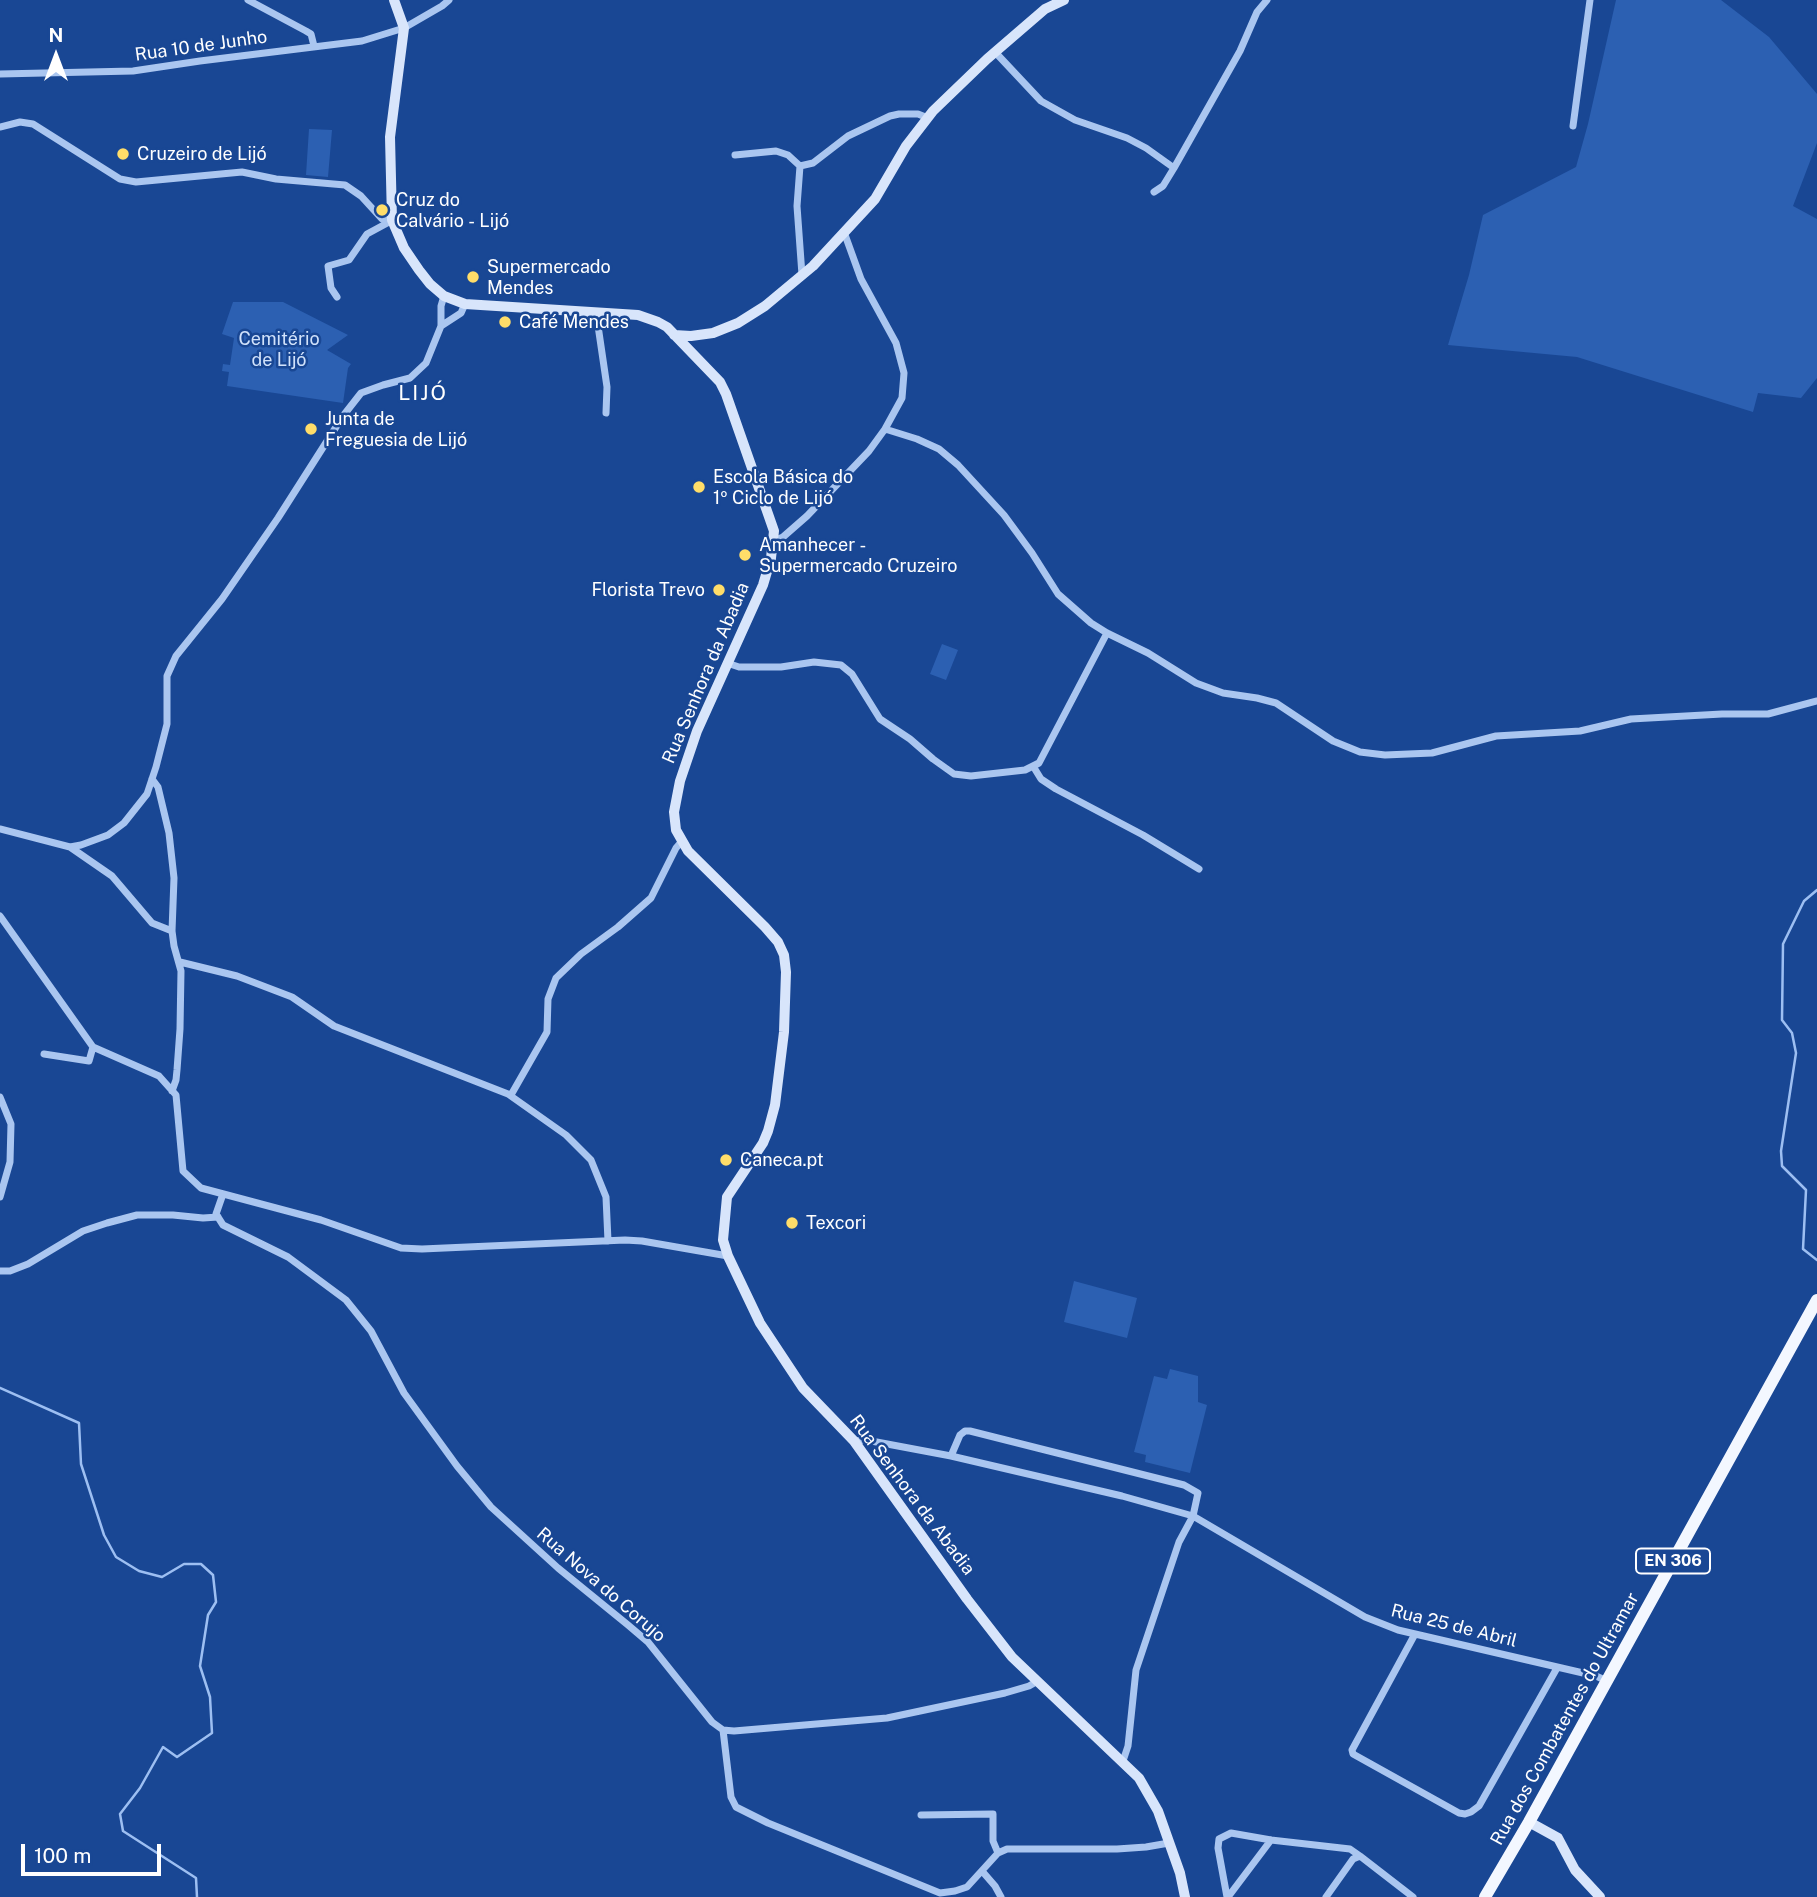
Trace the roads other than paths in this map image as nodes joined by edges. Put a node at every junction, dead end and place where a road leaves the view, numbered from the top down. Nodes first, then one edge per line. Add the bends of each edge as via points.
1 (248, 0) edge
2 (394, 0) edge
3 (449, 0) edge
4 (1064, 0) edge
5 (1267, 0) edge
6 (1590, 0) edge
7 (404, 29) junction
8 (314, 47) junction
9 (995, 52) junction
10 (0, 74) edge
11 (928, 118) junction
12 (1573, 126) dead end
13 (0, 127) edge
14 (735, 155) dead end
15 (800, 166) junction
16 (1174, 169) junction
17 (1154, 192) dead end
18 (392, 220) junction
19 (845, 232) junction
20 (802, 275) junction
21 (444, 296) junction
22 (337, 297) dead end
23 (465, 304) junction
24 (596, 312) junction
25 (441, 326) junction
26 (674, 335) junction
27 (606, 413) dead end
28 (885, 429) junction
29 (774, 541) junction
30 (1107, 633) junction
31 (727, 663) junction
32 (1817, 701) edge
33 (1033, 766) junction
34 (152, 779) junction
35 (0, 829) edge
36 (681, 841) junction
37 (70, 847) junction
38 (1199, 869) dead end
39 (0, 916) edge
40 (172, 931) junction
41 (180, 962) junction
42 (93, 1047) junction
43 (44, 1054) dead end
44 (172, 1091) junction
45 (511, 1095) junction
46 (0, 1097) edge
47 (223, 1194) junction
48 (0, 1197) edge
49 (218, 1217) junction
50 (608, 1241) junction
51 (728, 1256) junction
52 (0, 1271) edge
53 (1817, 1300) edge
54 (854, 1441) junction
55 (951, 1456) junction
56 (1192, 1516) junction
57 (1415, 1634) junction
58 (1557, 1668) junction
59 (1607, 1681) junction
60 (1036, 1682) junction
61 (723, 1730) junction
62 (1123, 1761) junction
63 (921, 1815) dead end
64 (1529, 1822) junction
65 (1271, 1840) junction
66 (1170, 1843) junction
67 (998, 1853) junction
68 (1360, 1856) junction
69 (982, 1871) junction
70 (939, 1895) edge
71 (1001, 1897) edge
72 (1185, 1897) edge
73 (1228, 1897) edge
74 (1326, 1897) edge
75 (1413, 1897) edge
76 (1485, 1897) edge
77 (1600, 1897) edge

1 - 8 street via 306,30
2 - 7 main road
3 - 7 street, Rua 10 de Junho
4 - 9 main road via 1045,9
5 - 16 street
6 - 12 street
7 - 8 street, Rua 10 de Junho via 362,41
7 - 18 main road via 390,137
8 - 10 street, Rua 10 de Junho via 133,71
9 - 11 main road
9 - 16 street via 1041,101 1075,120 1127,138
11 - 15 street via 890,116 848,136 813,163
11 - 19 main road
13 - 18 street via 33,124 120,179 136,182 242,172 345,185 382,219
14 - 15 street via 776,151
15 - 20 street via 797,206
16 - 17 street
18 - 21 main road via 419,270
18 - 22 street via 367,234 349,260 328,266
19 - 20 main road
19 - 28 street via 860,279 896,343 904,373 902,398
20 - 26 main road via 738,323 713,333
21 - 23 main road, Rua Senhora da Abadia
21 - 25 street
23 - 24 main road, Rua Senhora da Abadia
23 - 25 street via 461,313
24 - 26 main road, Rua Senhora da Abadia via 648,317
24 - 27 street via 607,387
25 - 34 street via 426,363 410,378 361,393 222,599 176,656 167,676 167,724
26 - 29 main road, Rua Senhora da Abadia via 726,394
28 - 29 street via 807,516
28 - 30 street via 939,449 958,465 1004,515 1058,594
29 - 31 main road, Rua Senhora da Abadia via 762,585
30 - 32 street via 1196,683 1276,703 1333,741 1360,752 1385,755 1432,753 1496,736 1580,731 1631,719 1768,713
30 - 33 street via 1039,763
31 - 33 street via 739,667 814,662 841,665 852,674 880,719 954,774 971,776
31 - 36 main road, Rua Senhora da Abadia via 680,781 674,812
33 - 38 street via 1041,779 1056,789
34 - 37 street via 124,823 108,835
34 - 40 street via 169,833 174,877
35 - 37 street
36 - 45 street via 651,898 556,978 548,999 547,1032
36 - 51 main road, Rua Senhora da Abadia via 772,934 784,955 786,972 775,1105 763,1143 727,1197 723,1240
37 - 40 street via 112,876 152,923
39 - 42 street
40 - 41 street
41 - 44 street via 180,1029
41 - 45 street via 237,976 292,997 334,1026
42 - 43 street via 89,1060
42 - 44 street via 159,1076
44 - 47 street via 183,1171 201,1188
45 - 50 street via 566,1135 591,1160 606,1197
46 - 48 street via 11,1124 10,1162
47 - 49 street
47 - 50 street via 411,1250
49 - 52 street via 137,1215 83,1231 28,1264
49 - 61 street, Rua Nova do Corujo via 223,1225 288,1257 346,1300 371,1331 404,1393 491,1507 648,1642
50 - 51 street via 642,1241
51 - 54 main road, Rua Senhora da Abadia via 760,1323 803,1388
53 - 59 main road, Rua dos Combatentes do Ultramar / EN 306
54 - 55 street, Rua 25 de Abril
54 - 60 main road, Rua Senhora da Abadia via 967,1599
55 - 56 street, Rua 25 de Abril
55 - 56 street via 960,1435 970,1431 1184,1485 1198,1493
56 - 57 street, Rua 25 de Abril via 1365,1617
56 - 62 street via 1136,1670
57 - 58 street, Rua 25 de Abril
57 - 58 street via 1352,1750 1459,1813 1479,1806
58 - 59 street, Rua 25 de Abril
59 - 64 main road, Rua dos Combatentes do Ultramar / EN 306
60 - 61 street via 887,1718
60 - 62 main road, Rua Senhora da Abadia
61 - 70 street via 736,1807
62 - 66 main road, Rua Senhora da Abadia via 1148,1791
63 - 67 street via 993,1814
64 - 76 main road, Rua dos Combatentes do Ultramar / EN 306
64 - 77 main road via 1558,1838 1575,1870
65 - 68 street via 1350,1849
65 - 73 street
65 - 73 street via 1231,1833 1219,1839
66 - 67 street via 1117,1849 1017,1848
66 - 72 main road, Rua Senhora da Abadia
67 - 69 street
68 - 74 street
68 - 75 street
69 - 70 street via 967,1887
69 - 71 street

